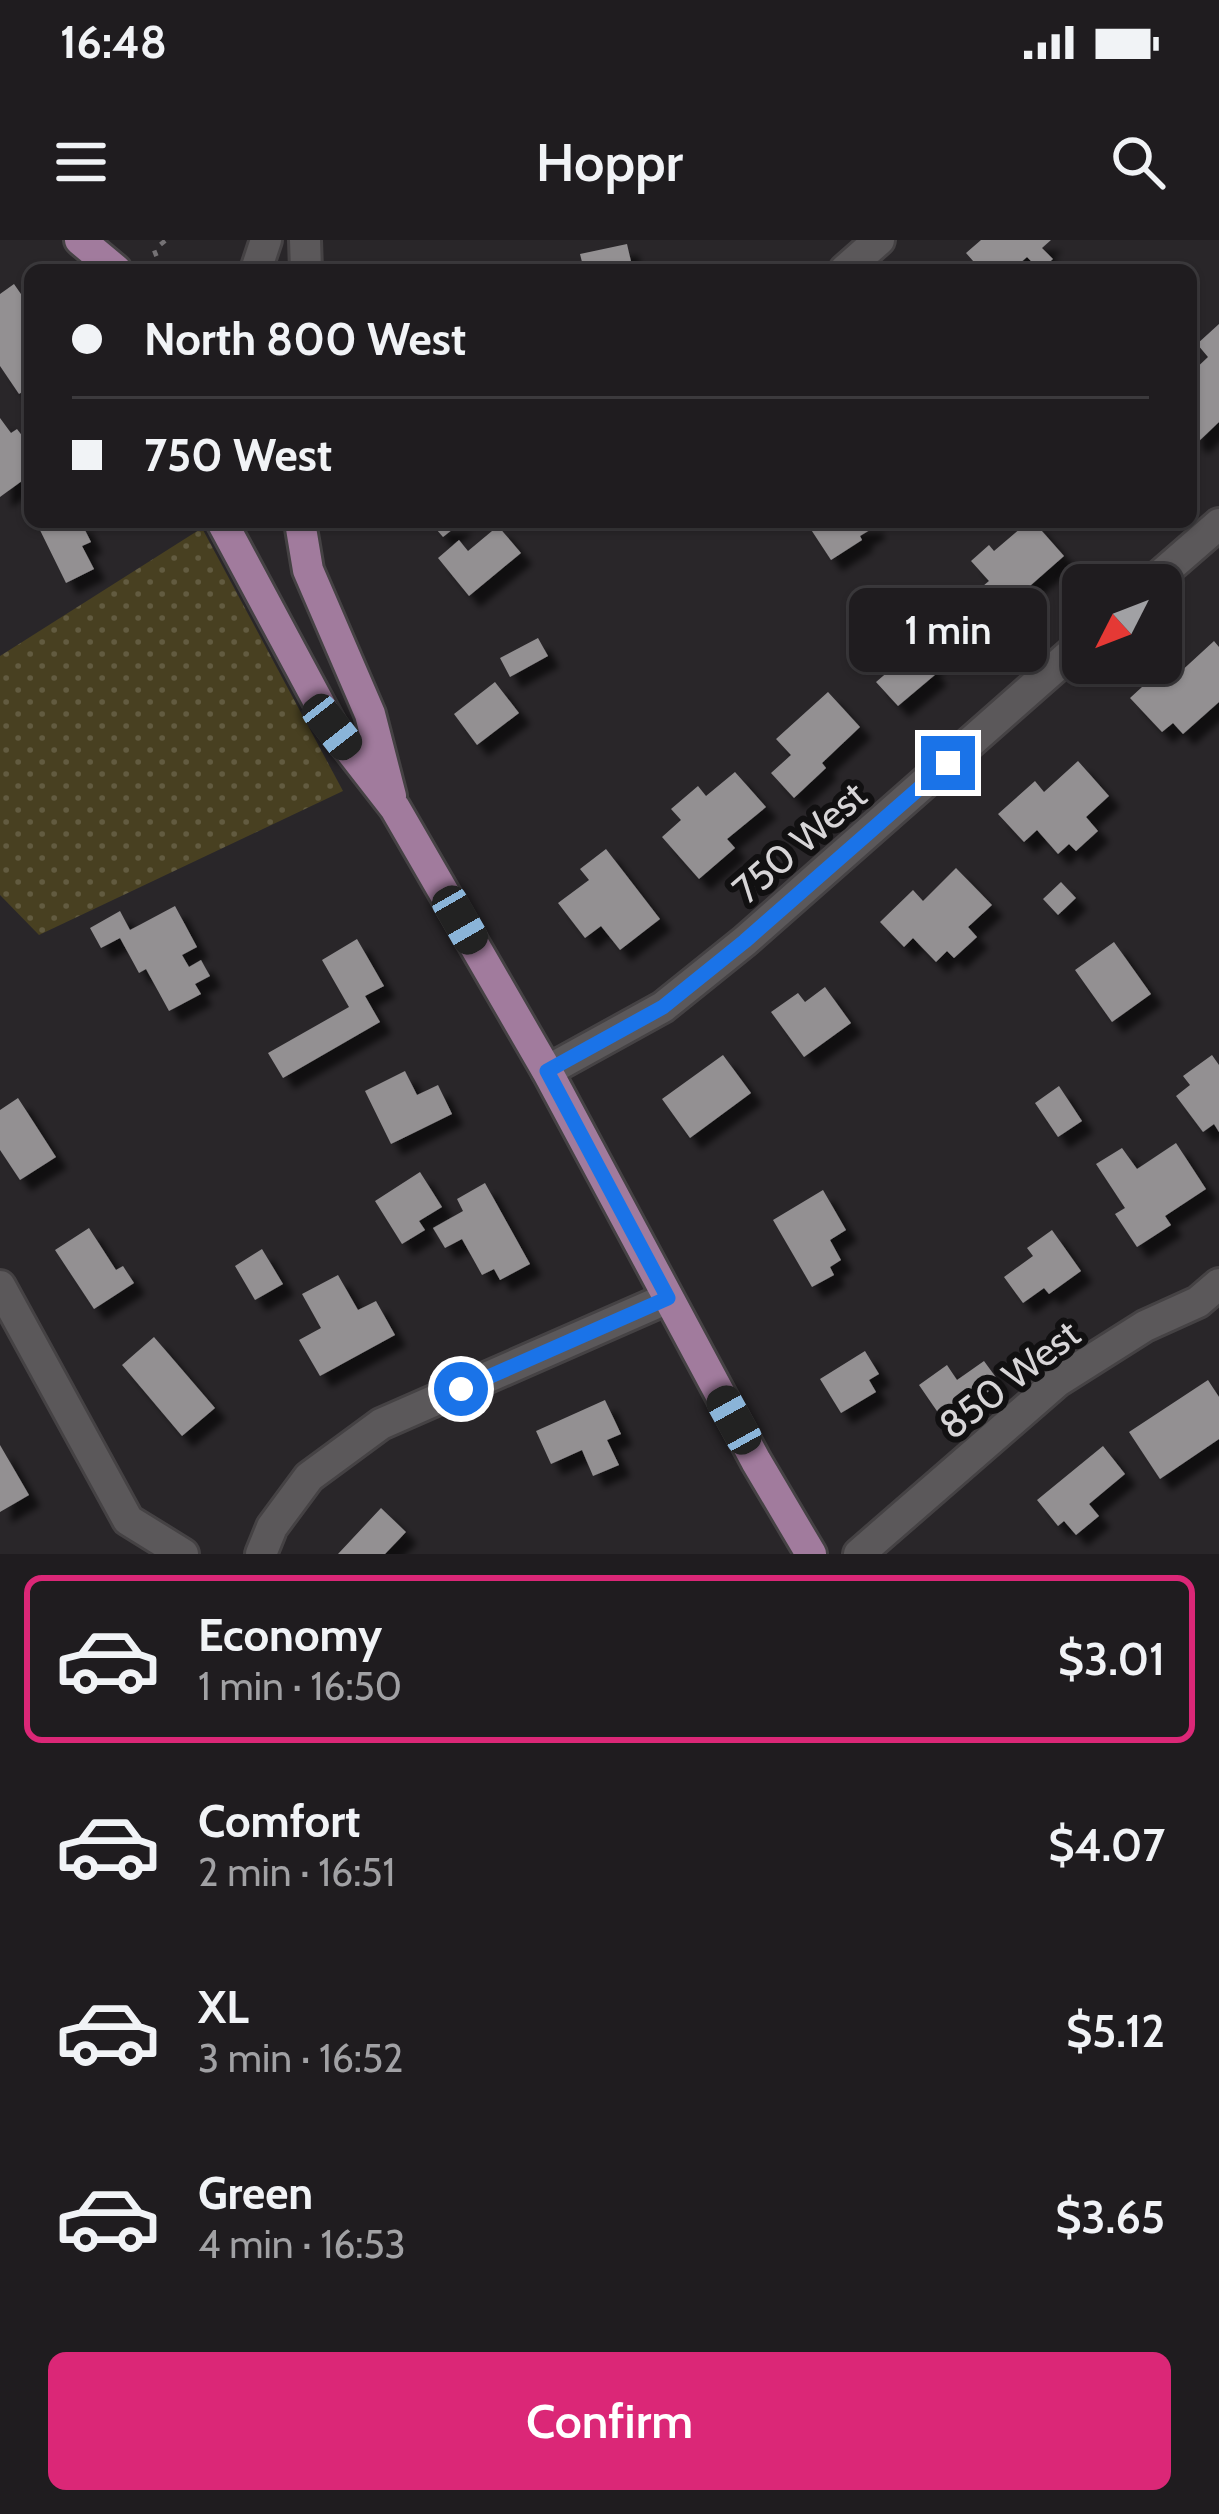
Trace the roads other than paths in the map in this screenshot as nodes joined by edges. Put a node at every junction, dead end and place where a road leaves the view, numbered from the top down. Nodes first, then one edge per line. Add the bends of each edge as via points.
1 (78, 240) edge
2 (879, 240) edge
3 (108, 264) edge
4 (852, 264) edge
5 (1219, 524) edge
6 (225, 528) edge
7 (301, 528) edge
8 (1173, 564) edge
9 (1062, 662) edge
10 (394, 808) junction
11 (547, 1071) junction
12 (1219, 1284) edge
13 (0, 1286) edge
14 (668, 1298) junction
15 (183, 1554) edge
16 (261, 1554) edge
17 (811, 1554) edge
18 (859, 1554) edge

1 - 3 main road
2 - 4 street
5 - 8 street
6 - 10 main road via 332,727
7 - 10 main road via 308,570 370,714
9 - 11 street, 750 West via 663,1007
10 - 11 main road
11 - 14 main road
12 - 18 street, 850 West via 1058,1381
13 - 15 street via 128,1520
14 - 16 street via 381,1424 309,1478
14 - 17 main road

